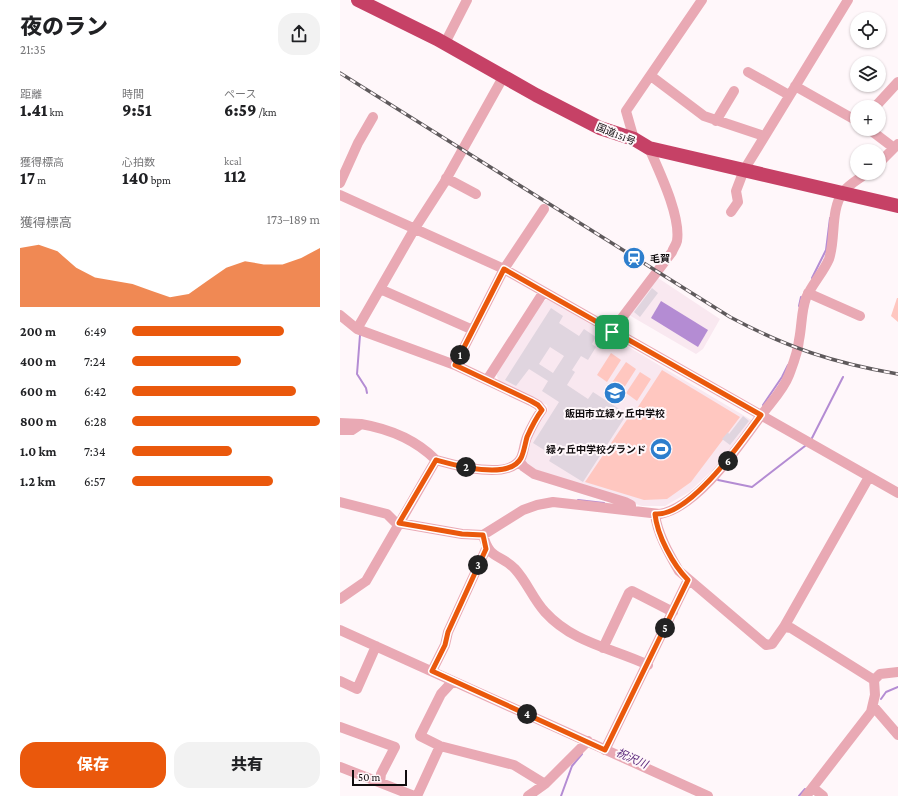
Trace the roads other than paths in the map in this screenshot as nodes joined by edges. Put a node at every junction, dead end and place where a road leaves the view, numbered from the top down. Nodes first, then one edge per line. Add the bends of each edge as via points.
1 (358, 0) edge
2 (467, 0) edge
3 (702, 0) edge
4 (848, 0) edge
5 (445, 43) junction
6 (748, 72) dead end
7 (652, 76) junction
8 (501, 81) dead end
9 (898, 82) edge
10 (795, 86) junction
11 (734, 91) dead end
12 (789, 95) junction
13 (881, 100) edge
14 (850, 117) edge
15 (373, 118) dead end
16 (716, 121) junction
17 (764, 136) junction
18 (880, 136) edge
19 (634, 140) junction
20 (896, 146) edge
21 (649, 148) junction
22 (886, 156) edge
23 (744, 170) junction
24 (448, 176) junction
25 (859, 180) edge
26 (340, 183) edge
27 (476, 194) dead end
28 (842, 194) junction
29 (340, 195) edge
30 (898, 206) edge
31 (544, 209) dead end
32 (731, 212) dead end
33 (415, 228) junction
34 (504, 269) junction
35 (380, 289) junction
36 (543, 293) junction
37 (808, 293) junction
38 (340, 316) edge
39 (860, 316) dead end
40 (357, 329) junction
41 (473, 330) junction
42 (612, 332) junction
43 (455, 365) junction
44 (487, 380) junction
45 (761, 415) junction
46 (340, 423) edge
47 (361, 424) junction
48 (340, 430) edge
49 (436, 460) junction
50 (519, 461) junction
51 (869, 477) junction
52 (898, 493) edge
53 (340, 502) edge
54 (631, 509) junction
55 (655, 514) junction
56 (395, 520) junction
57 (483, 535) junction
58 (486, 549) junction
59 (688, 580) junction
60 (340, 599) edge
61 (673, 612) junction
62 (784, 627) junction
63 (340, 630) edge
64 (376, 646) junction
65 (604, 648) junction
66 (648, 665) junction
67 (432, 671) junction
68 (898, 672) edge
69 (453, 680) junction
70 (874, 680) junction
71 (340, 681) edge
72 (873, 706) junction
73 (340, 727) edge
74 (898, 734) edge
75 (588, 741) junction
76 (440, 746) junction
77 (605, 750) junction
78 (340, 767) edge
79 (380, 782) junction
80 (545, 784) junction
81 (809, 792) edge
82 (414, 796) edge
83 (418, 796) edge
84 (528, 796) edge
85 (708, 796) edge
86 (823, 796) edge

1 - 5 highway, 国道151号
2 - 5 street
3 - 7 street
4 - 10 street
5 - 19 highway, 国道151号 via 600,128
6 - 12 street
7 - 16 street via 704,116
7 - 19 street via 626,111
8 - 24 street
9 - 13 street
10 - 12 street
10 - 14 street
11 - 16 street
12 - 17 street
15 - 26 street
16 - 17 street
17 - 23 street
18 - 20 street
19 - 21 highway, 国道151号
20 - 22 street
21 - 23 highway, 国道151号
21 - 42 street via 672,205 677,241 672,252
23 - 28 highway, 国道151号
23 - 32 street via 736,191 738,202
24 - 27 street
24 - 33 street
25 - 28 street
28 - 30 highway, 国道151号
28 - 37 street via 833,227 829,259
29 - 33 street
31 - 34 street
33 - 34 street
33 - 35 street
34 - 36 street
34 - 41 street
35 - 40 street
35 - 41 street
36 - 42 street
36 - 44 street
37 - 39 street
37 - 45 street via 802,310 799,342 789,377
38 - 40 street
40 - 43 street
41 - 43 street
42 - 45 street
43 - 44 street
44 - 50 street via 531,401 542,410 527,437
45 - 51 street
45 - 55 street via 729,460 696,493 667,513
46 - 47 street
47 - 48 street via 352,430
47 - 49 street via 396,432
49 - 50 street via 487,471 506,468
49 - 56 street
50 - 54 street via 534,474
51 - 52 street
51 - 62 street
53 - 56 street via 373,509
54 - 55 street
54 - 57 street via 554,502 524,510
55 - 59 street via 671,558
56 - 57 street via 462,534
56 - 60 street via 366,582
57 - 58 street
58 - 65 street via 514,569 544,612 559,626 574,636
58 - 67 street
59 - 61 street
59 - 62 street via 766,645 772,644
61 - 65 street via 632,591
61 - 66 street
62 - 70 street via 791,628
63 - 64 street
64 - 67 street
64 - 71 street via 357,689
65 - 66 street
66 - 77 street
67 - 69 street
68 - 70 street via 880,674
69 - 75 street
69 - 76 street via 441,694 420,736
70 - 72 street
72 - 74 street
72 - 81 street via 864,723
73 - 79 street via 395,747 381,774
75 - 77 street
75 - 80 street
76 - 80 street via 514,765
76 - 83 street
77 - 85 street
78 - 79 street
79 - 82 street
80 - 84 street
81 - 86 street

